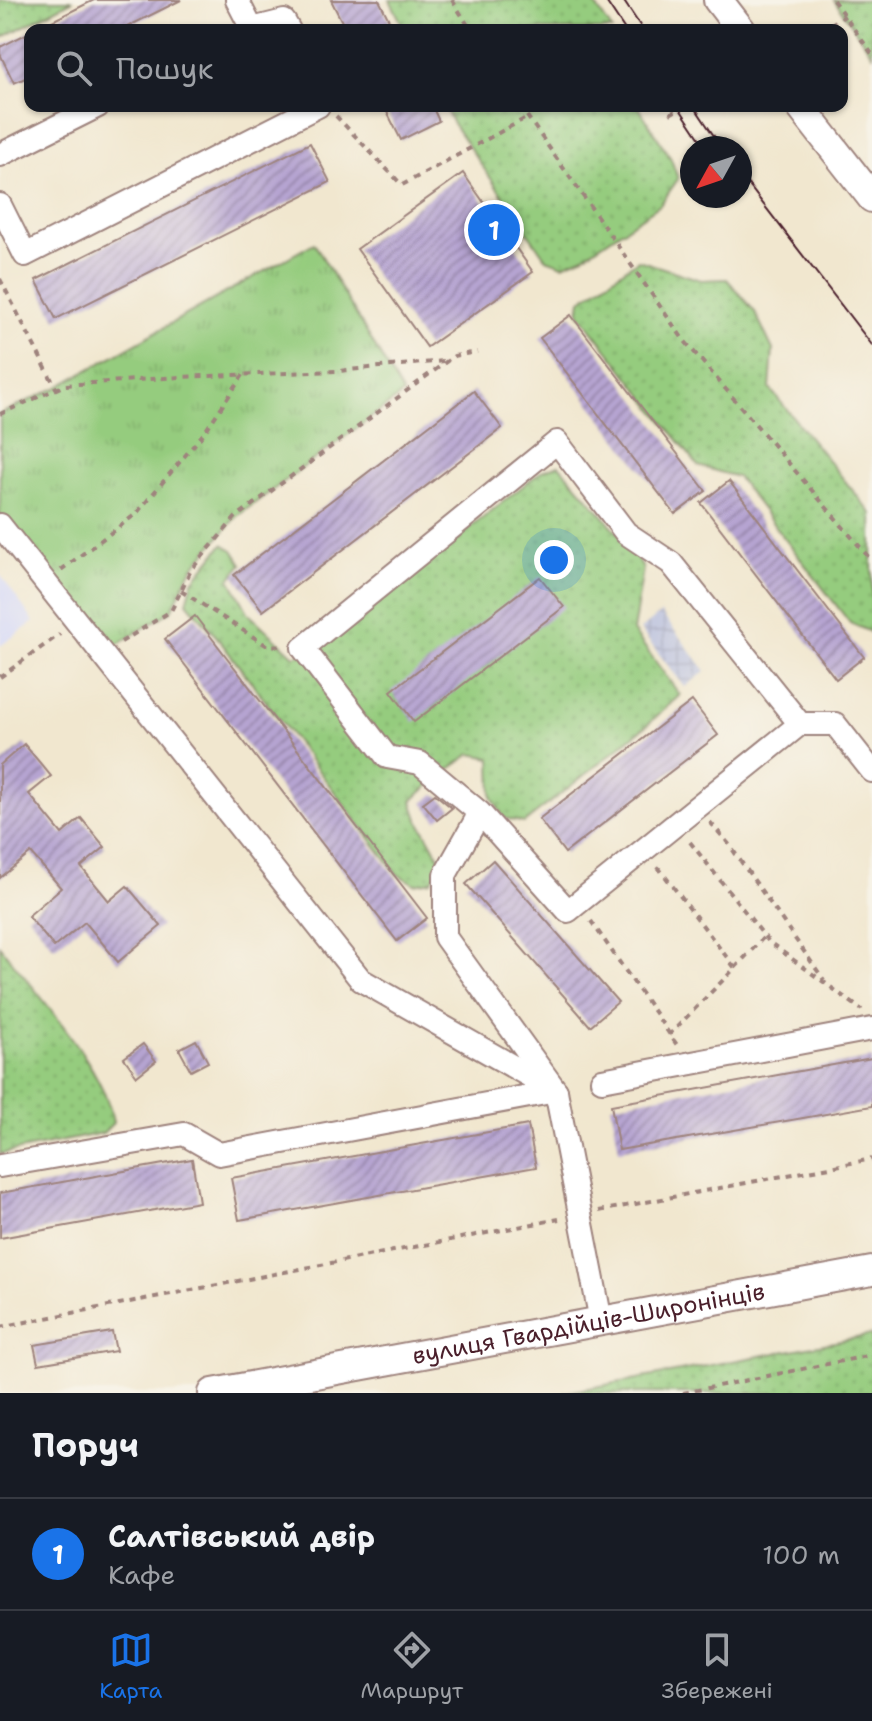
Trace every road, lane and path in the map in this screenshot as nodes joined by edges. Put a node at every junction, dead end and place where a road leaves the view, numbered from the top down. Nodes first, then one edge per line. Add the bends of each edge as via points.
1 (237, 0) edge
2 (452, 0) edge
3 (718, 0) edge
4 (833, 0) edge
5 (845, 16) junction
6 (249, 24) edge
7 (467, 24) edge
8 (736, 24) edge
9 (831, 24) edge
10 (872, 54) edge
11 (86, 112) edge
12 (306, 112) edge
13 (332, 112) edge
14 (524, 112) edge
15 (674, 112) edge
16 (805, 112) edge
17 (670, 114) dead end
18 (528, 117) junction
19 (0, 155) edge
20 (872, 198) edge
21 (0, 205) edge
22 (0, 279) edge
23 (477, 352) dead end
24 (447, 361) junction
25 (243, 375) junction
26 (56, 388) junction
27 (0, 414) edge
28 (0, 525) edge
29 (872, 561) edge
30 (45, 582) junction
31 (181, 591) junction
32 (77, 622) junction
33 (303, 648) junction
34 (102, 654) junction
35 (0, 677) edge
36 (800, 724) junction
37 (872, 771) edge
38 (698, 807) junction
39 (480, 813) junction
40 (676, 824) junction
41 (645, 849) junction
42 (578, 903) junction
43 (764, 937) junction
44 (735, 968) junction
45 (828, 985) junction
46 (872, 1017) edge
47 (872, 1029) edge
48 (669, 1035) junction
49 (690, 1064) junction
50 (602, 1080) dead end
51 (556, 1091) junction
52 (872, 1159) edge
53 (0, 1166) edge
54 (581, 1215) junction
55 (872, 1271) edge
56 (601, 1321) junction
57 (0, 1327) edge
58 (872, 1355) edge
59 (213, 1393) edge
60 (683, 1393) edge

1 - 6 lane
2 - 7 path
3 - 8 main road
4 - 5 path
5 - 9 path
5 - 10 path
11 - 19 lane
12 - 21 lane via 25,255
13 - 18 path via 402,185
14 - 18 path
15 - 17 path
16 - 20 main road
18 - 29 path via 683,339
22 - 26 path
23 - 24 path
24 - 25 path
24 - 31 path via 236,517 191,570
25 - 26 path
25 - 30 path via 204,433 136,514
26 - 27 path
28 - 30 lane
30 - 32 lane
31 - 33 path via 266,645
31 - 34 path via 171,611
32 - 34 lane
32 - 35 path
33 - 36 lane via 557,442 626,533 671,563
33 - 39 lane via 387,757 420,763
34 - 51 lane via 361,980
36 - 37 lane via 835,724
36 - 38 lane
38 - 40 lane
38 - 45 path
39 - 42 lane via 568,911
39 - 51 lane via 445,875 445,937
40 - 41 lane
40 - 43 path
41 - 42 lane
41 - 44 path
42 - 48 path
43 - 44 path
43 - 45 path
44 - 48 path
45 - 46 path
47 - 49 lane
48 - 49 path
49 - 50 lane
51 - 53 lane via 219,1154 184,1134
51 - 54 lane
52 - 54 path
54 - 56 lane
54 - 57 path
55 - 56 main road, вулиця Гвардійців-Широнінців
56 - 59 main road, вулиця Гвардійців-Широнінців
58 - 60 path

